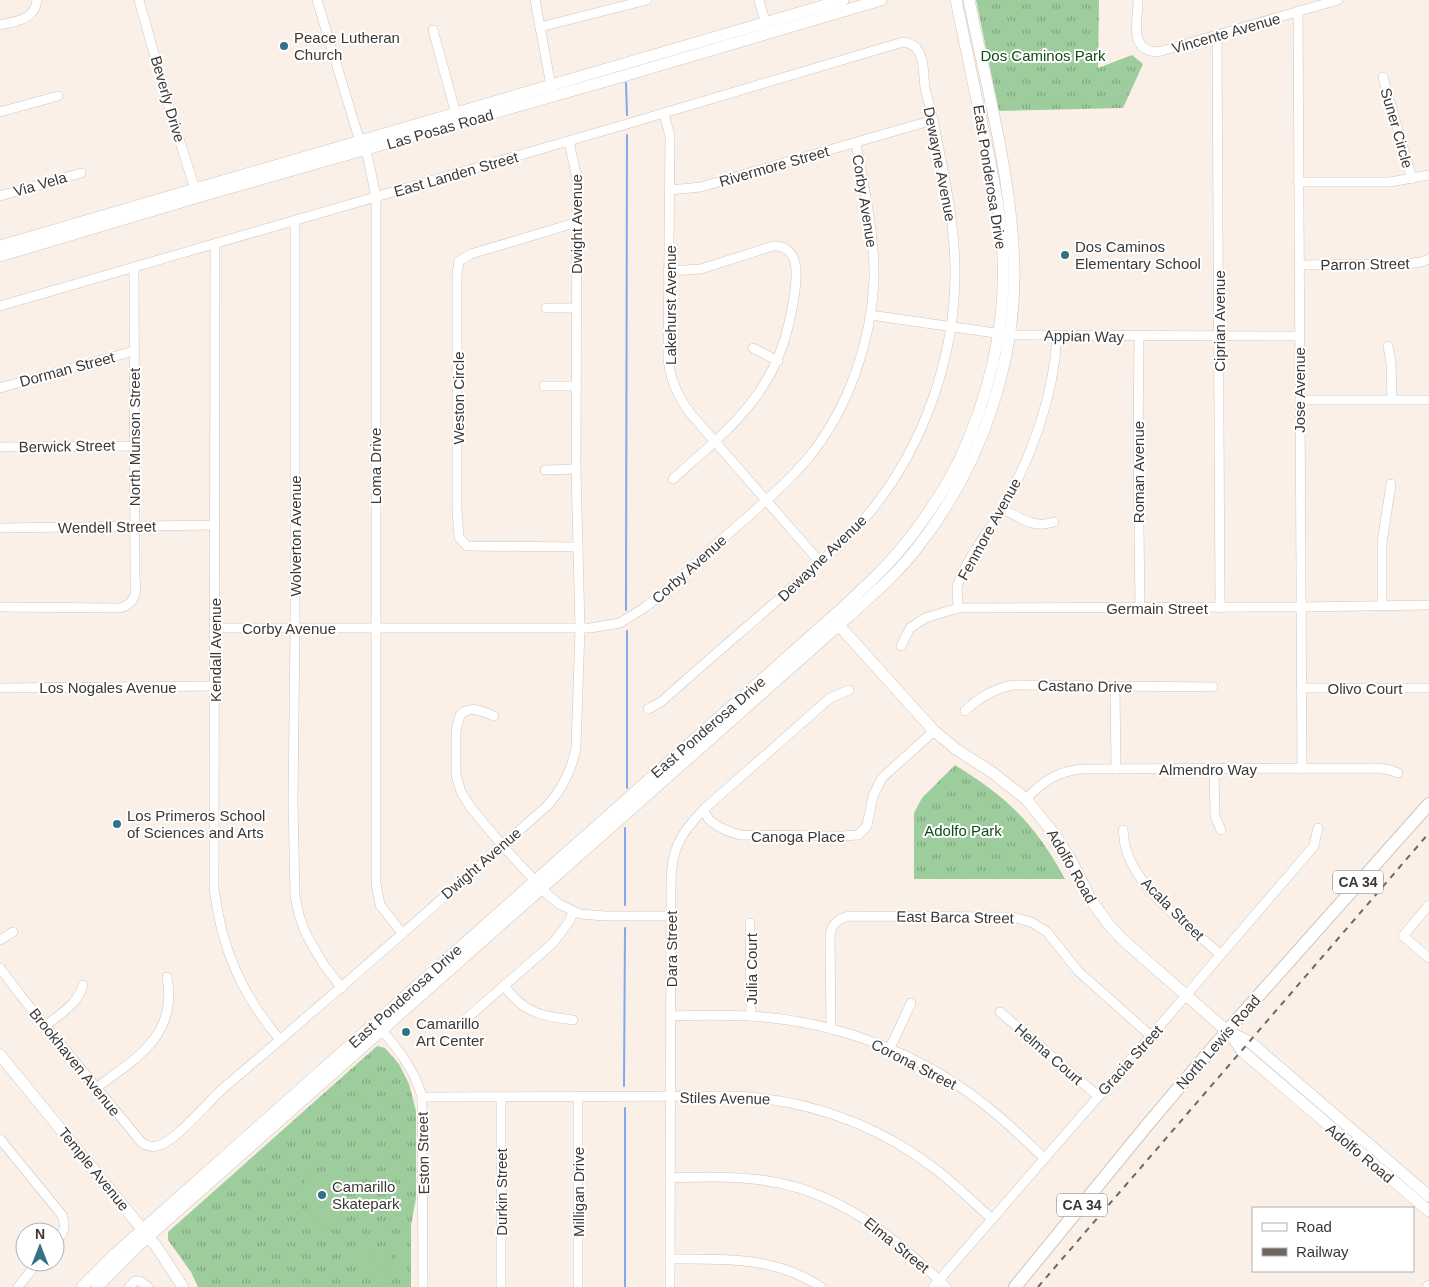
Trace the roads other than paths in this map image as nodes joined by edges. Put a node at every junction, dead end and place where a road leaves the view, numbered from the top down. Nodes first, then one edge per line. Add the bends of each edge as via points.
1 (37, 0) edge
2 (139, 0) edge
3 (317, 0) edge
4 (535, 0) edge
5 (647, 0) edge
6 (759, 0) edge
7 (843, 0) edge
8 (881, 0) edge
9 (956, 0) edge
10 (969, 0) edge
11 (1138, 0) edge
12 (1338, 0) edge
13 (1298, 11) junction
14 (0, 25) edge
15 (540, 27) junction
16 (767, 28) junction
17 (433, 30) dead end
18 (1217, 35) junction
19 (911, 44) joint
20 (1383, 77) dead end
21 (552, 91) junction
22 (58, 96) dead end
23 (0, 112) edge
24 (456, 114) junction
25 (664, 114) junction
26 (933, 120) junction
27 (569, 141) junction
28 (856, 142) junction
29 (363, 146) junction
30 (81, 173) dead end
31 (1429, 174) edge
32 (1412, 179) junction
33 (1298, 182) junction
34 (670, 190) junction
35 (196, 193) junction
36 (0, 196) edge
37 (376, 197) junction
38 (295, 220) junction
39 (578, 222) junction
40 (216, 244) junction
41 (0, 246) edge
42 (0, 256) edge
43 (1429, 259) edge
44 (1300, 265) junction
45 (134, 267) junction
46 (668, 272) junction
47 (0, 306) edge
48 (546, 308) dead end
49 (576, 308) junction
50 (870, 314) junction
51 (952, 327) junction
52 (1004, 335) junction
53 (1057, 336) junction
54 (1299, 336) junction
55 (1139, 337) junction
56 (1220, 337) junction
57 (1388, 346) dead end
58 (753, 348) dead end
59 (134, 351) junction
60 (778, 361) junction
61 (544, 386) dead end
62 (576, 386) junction
63 (0, 388) edge
64 (1300, 400) junction
65 (1392, 400) junction
66 (1429, 400) edge
67 (714, 441) junction
68 (135, 446) junction
69 (0, 447) edge
70 (576, 469) junction
71 (545, 470) dead end
72 (673, 480) dead end
73 (1391, 484) dead end
74 (767, 500) junction
75 (1002, 508) junction
76 (1054, 522) dead end
77 (215, 525) junction
78 (135, 527) junction
79 (0, 528) edge
80 (578, 547) junction
81 (820, 562) junction
82 (1429, 604) edge
83 (1382, 605) junction
84 (0, 607) edge
85 (1300, 607) junction
86 (958, 608) junction
87 (1140, 608) junction
88 (1220, 608) junction
89 (835, 622) junction
90 (215, 628) junction
91 (296, 628) junction
92 (375, 628) junction
93 (580, 628) junction
94 (900, 646) dead end
95 (215, 686) junction
96 (1115, 686) junction
97 (1213, 687) dead end
98 (0, 688) edge
99 (1300, 688) junction
100 (1429, 688) edge
101 (849, 690) dead end
102 (648, 710) dead end
103 (965, 711) dead end
104 (494, 716) dead end
105 (934, 732) junction
106 (1116, 769) junction
107 (1214, 769) junction
108 (1302, 769) junction
109 (1398, 773) dead end
110 (1026, 800) junction
111 (1429, 804) edge
112 (704, 809) junction
113 (1318, 828) dead end
114 (1123, 830) dead end
115 (1220, 830) dead end
116 (502, 845) junction
117 (538, 885) junction
118 (1429, 905) edge
119 (573, 912) junction
120 (672, 916) junction
121 (750, 923) dead end
122 (13, 932) dead end
123 (402, 933) junction
124 (0, 940) edge
125 (1221, 955) junction
126 (1429, 958) edge
127 (0, 968) edge
128 (167, 977) dead end
129 (83, 984) dead end
130 (504, 985) junction
131 (342, 988) junction
132 (1187, 995) junction
133 (911, 1003) dead end
134 (1000, 1012) dead end
135 (670, 1016) junction
136 (751, 1016) junction
137 (466, 1019) dead end
138 (573, 1020) dead end
139 (45, 1026) junction
140 (379, 1026) junction
141 (831, 1029) junction
142 (1228, 1030) junction
143 (1151, 1036) junction
144 (280, 1040) junction
145 (890, 1048) junction
146 (0, 1055) edge
147 (96, 1088) junction
148 (1098, 1096) junction
149 (422, 1097) junction
150 (501, 1097) junction
151 (578, 1097) junction
152 (670, 1097) junction
153 (0, 1139) edge
154 (156, 1146) joint
155 (1044, 1158) junction
156 (670, 1178) junction
157 (1429, 1196) edge
158 (1429, 1212) edge
159 (992, 1219) junction
160 (65, 1222) edge
161 (146, 1233) junction
162 (670, 1259) junction
163 (30, 1272) edge
164 (936, 1284) edge
165 (18, 1287) edge
166 (82, 1287) edge
167 (97, 1287) edge
168 (130, 1287) edge
169 (148, 1287) edge
170 (184, 1287) edge
171 (424, 1287) edge
172 (501, 1287) edge
173 (578, 1287) edge
174 (670, 1287) edge
175 (821, 1287) edge
176 (946, 1287) edge
177 (1015, 1287) edge

1 - 14 street via 34,12 26,18
2 - 35 street, Beverly Drive
3 - 29 street, Loma Drive
4 - 15 street
5 - 15 street
6 - 16 street
7 - 16 main road, Las Posas Road
8 - 16 main road, Las Posas Road
9 - 52 main road, East Ponderosa Drive via 1000,224
10 - 52 main road, East Ponderosa Drive via 1002,158 1011,220 1014,282
11 - 18 street, Vincente Avenue via 1137,38 1142,48 1151,52
12 - 13 street, Vincente Avenue
13 - 18 street, Vincente Avenue
13 - 33 street, Jose Avenue
15 - 21 street
16 - 21 main road, Las Posas Road
17 - 24 street
18 - 56 street, Ciprian Avenue
19 - 25 street, East Landen Street via 903,42
19 - 26 street, Dewayne Avenue via 922,58
20 - 32 street, Suner Circle
21 - 24 main road, Las Posas Road
21 - 29 main road, Las Posas Road
22 - 23 street
24 - 29 main road, Las Posas Road
25 - 27 street, East Landen Street
25 - 34 street, Lakehurst Avenue via 670,136
26 - 28 street, Rivermore Street
26 - 51 street, Dewayne Avenue via 954,238
27 - 37 street, East Landen Street
27 - 39 street, Dwight Avenue via 577,173
28 - 34 street, Rivermore Street via 701,187
28 - 50 street, Corby Avenue via 871,234 874,280
29 - 35 main road, Las Posas Road
29 - 37 street, Loma Drive
30 - 36 street, Via Vela
31 - 32 street
32 - 33 street
33 - 44 street, Jose Avenue
34 - 46 street, Lakehurst Avenue
35 - 41 main road, Las Posas Road
35 - 42 main road, Las Posas Road
37 - 38 street, East Landen Street
37 - 92 street, Loma Drive
38 - 40 street, East Landen Street
38 - 91 street, Wolverton Avenue
39 - 49 street, Dwight Avenue
39 - 80 street, Weston Circle via 471,254 459,261 457,510 458,537 467,546
40 - 45 street, East Landen Street
40 - 77 street, Kendall Avenue
43 - 44 street, Parron Street via 1407,264
44 - 54 street, Jose Avenue
45 - 47 street, East Landen Street
45 - 59 street, North Munson Street
46 - 60 street via 701,269 773,246 790,251 796,267 794,298
46 - 67 street, Lakehurst Avenue via 668,357 672,382 686,407
48 - 49 street
49 - 62 street, Dwight Avenue
50 - 51 street, Appian Way
50 - 74 street, Corby Avenue via 862,352 835,416 810,456
51 - 52 street, Appian Way
51 - 81 street, Dewayne Avenue via 930,407 900,467 871,510
52 - 53 street, Appian Way
52 - 89 main road, East Ponderosa Drive via 979,411 948,481 901,549
53 - 55 street, Appian Way
53 - 75 street, Fenmore Avenue via 1053,371 1042,416
54 - 56 street, Appian Way
54 - 64 street, Jose Avenue
55 - 56 street, Appian Way
55 - 87 street, Roman Avenue
56 - 88 street, Ciprian Avenue
57 - 65 street via 1392,363
58 - 60 street
59 - 63 street, Dorman Street
59 - 68 street, North Munson Street
60 - 67 street via 750,406
61 - 62 street
62 - 70 street, Dwight Avenue
64 - 65 street
64 - 85 street, Jose Avenue
65 - 66 street
67 - 72 street
67 - 74 street, Lakehurst Avenue
68 - 69 street, Berwick Street
68 - 78 street, North Munson Street
70 - 71 street
70 - 80 street, Dwight Avenue
73 - 83 street via 1382,542
74 - 81 street, Lakehurst Avenue
74 - 93 street, Corby Avenue via 644,608 620,623
75 - 76 street via 1033,524
75 - 86 street, Fenmore Avenue via 961,576 957,587
77 - 78 street, Wendell Street
77 - 90 street, Kendall Avenue
78 - 79 street, Wendell Street
78 - 84 street, North Munson Street via 136,590 129,605 120,608
80 - 93 street, Dwight Avenue
81 - 102 street, Dewayne Avenue
82 - 83 street, Germain Street
83 - 85 street, Germain Street
85 - 88 street, Germain Street
85 - 99 street, Jose Avenue
86 - 87 street, Germain Street
86 - 94 street, Germain Street via 940,612 910,628
87 - 88 street, Germain Street
89 - 105 main road, Adolfo Road
89 - 117 main road, East Ponderosa Drive
90 - 91 street, Corby Avenue
90 - 95 street, Kendall Avenue
91 - 92 street, Corby Avenue
91 - 131 street, Wolverton Avenue via 295,896 306,934
92 - 93 street, Corby Avenue
92 - 123 street, Loma Drive via 376,884 380,905
93 - 116 street, Dwight Avenue via 576,747 572,766 556,796
95 - 98 street, Los Nogales Avenue
95 - 144 street, Kendall Avenue via 214,889 218,913 227,948 246,994
96 - 97 street, Castano Drive
96 - 103 street, Castano Drive via 1005,687 983,695
96 - 106 street
99 - 100 street, Olivo Court
99 - 108 street, Jose Avenue
101 - 112 street, Dara Street via 830,698
104 - 116 street via 474,709 460,715 456,730 456,775 464,798
105 - 110 main road, Adolfo Road
105 - 112 street, Canoga Place via 882,778 873,796 867,826 858,835 740,835 718,826 708,818
106 - 107 street, Almendro Way
106 - 110 street, Almendro Way via 1082,769 1062,773 1044,782
107 - 108 street, Almendro Way
107 - 115 street via 1215,816
108 - 109 street, Almendro Way via 1378,768
110 - 132 main road, Adolfo Road via 1060,841 1091,900 1109,925
111 - 142 main road, North Lewis Road / CA 34
112 - 120 street, Dara Street via 682,835 673,859 670,885
113 - 125 street, Gracia Street via 1314,846
114 - 125 street, Acala Street via 1129,858 1145,883
116 - 117 street
116 - 123 street, Dwight Avenue
117 - 119 street
117 - 140 main road, East Ponderosa Drive
118 - 126 street via 1403,936
119 - 120 street via 605,916
119 - 130 street via 554,943
120 - 135 street, Dara Street
121 - 136 street, Julia Court
122 - 124 street
123 - 131 street, Dwight Avenue
125 - 132 street, Gracia Street
127 - 139 street, Brookhaven Avenue
128 - 147 street via 169,1003 160,1032 146,1049
129 - 139 street via 73,1004
130 - 137 street
130 - 138 street via 516,1002 534,1012
131 - 144 street, Dwight Avenue
132 - 142 main road, Adolfo Road
132 - 143 street, Gracia Street
133 - 145 street
134 - 148 street, Helma Court
135 - 136 street, Corona Street
135 - 152 street, Dara Street
136 - 141 street, Corona Street
139 - 147 street, Brookhaven Avenue
140 - 149 street, Eston Street via 413,1070
140 - 161 main road, East Ponderosa Drive
141 - 143 street, East Barca Street via 830,935 838,920 850,916 993,916 1025,919 1037,924 1078,971
141 - 145 street, Corona Street
142 - 157 main road, Adolfo Road via 1250,1042
142 - 158 main road, Adolfo Road via 1242,1051
142 - 177 main road, North Lewis Road / CA 34
143 - 148 street, Gracia Street
144 - 154 street, Dwight Avenue via 165,1143
145 - 155 street, Corona Street via 976,1099
146 - 161 main road, Temple Avenue
147 - 154 street, Brookhaven Avenue via 142,1143
148 - 155 street, Gracia Street
149 - 150 street, Stiles Avenue
149 - 171 street, Eston Street
150 - 151 street, Stiles Avenue
150 - 172 street, Durkin Street
151 - 152 street, Stiles Avenue
151 - 173 street, Milligan Drive
152 - 156 street, Dara Street
152 - 159 street, Stiles Avenue via 769,1098 847,1118 916,1155
153 - 160 street
155 - 159 street, Gracia Street
156 - 162 street, Dara Street
156 - 164 street, Elma Street via 763,1180 816,1194 848,1208 876,1226
159 - 164 street, Gracia Street
161 - 166 main road, East Ponderosa Drive via 116,1253
161 - 167 main road, East Ponderosa Drive
161 - 170 main road, Temple Avenue
162 - 174 street, Dara Street
162 - 175 street via 758,1262 794,1273
163 - 165 street
164 - 176 street, Elma Street
168 - 169 street via 135,1281

